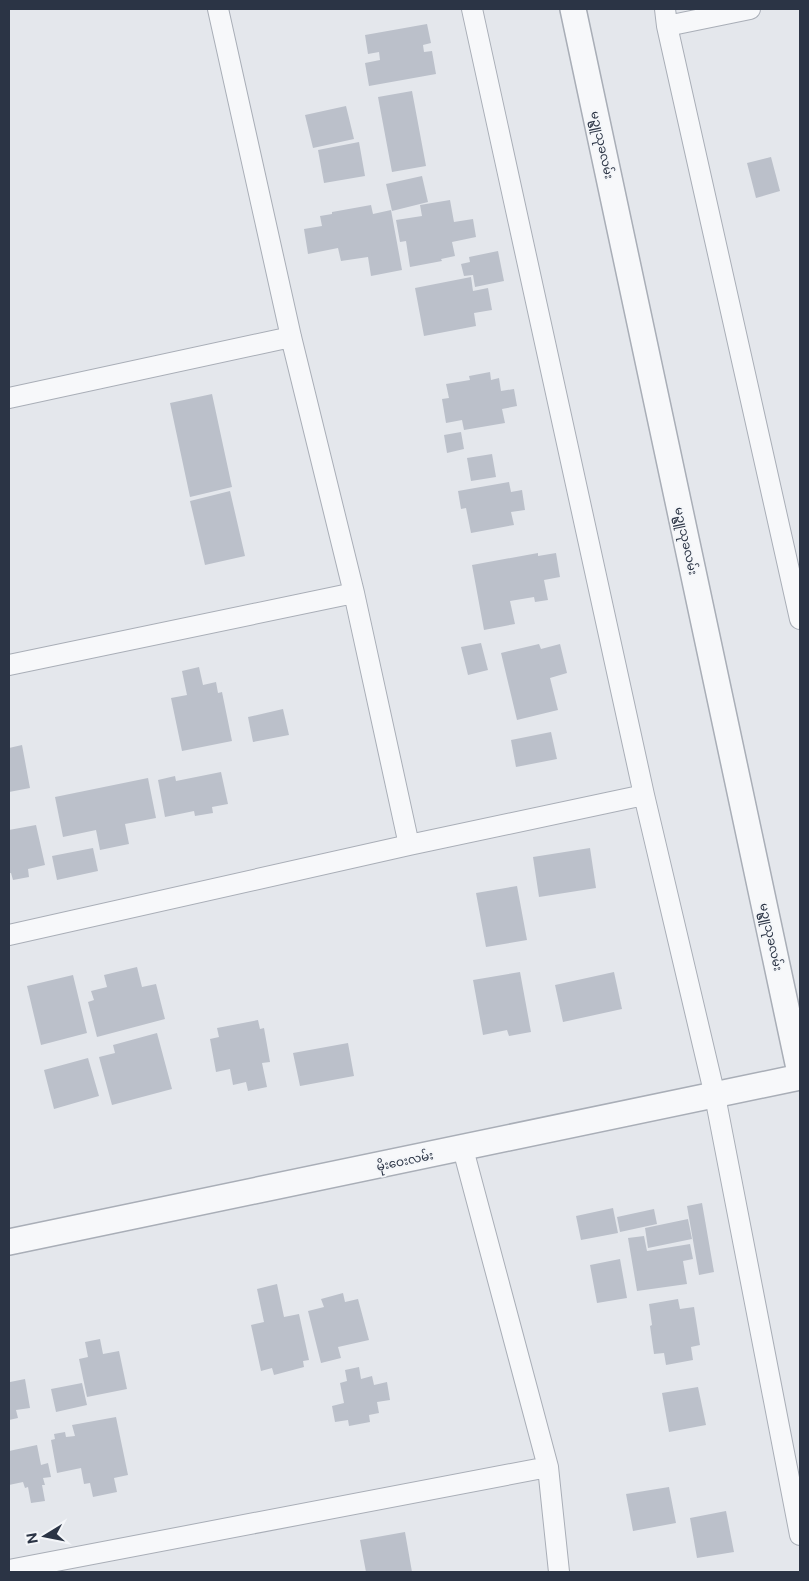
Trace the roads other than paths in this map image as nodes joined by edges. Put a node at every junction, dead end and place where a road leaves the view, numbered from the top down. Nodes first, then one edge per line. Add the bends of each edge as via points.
1 (218, 9) edge
2 (472, 9) edge
3 (573, 9) edge
4 (750, 9) edge
5 (666, 17) edge
6 (291, 337) junction
7 (9, 398) edge
8 (795, 565) edge
9 (354, 593) junction
10 (800, 619) edge
11 (9, 665) edge
12 (644, 795) junction
13 (409, 845) junction
14 (9, 935) edge
15 (800, 1073) edge
16 (800, 1077) edge
17 (716, 1096) junction
18 (463, 1149) junction
19 (9, 1242) edge
20 (548, 1467) junction
21 (800, 1535) edge
22 (9, 1570) edge
23 (559, 1572) edge

1 - 6 street
2 - 12 street
3 - 15 street, မဥ္ဇူသုခလမ်း
4 - 5 street
5 - 8 street
6 - 7 street
6 - 9 street
8 - 10 street
9 - 11 street
9 - 13 street
12 - 13 street
12 - 17 street
13 - 14 street
16 - 17 street, မိုးဝေးလမ်း
17 - 18 street, မိုးဝေးလမ်း
17 - 21 street
18 - 19 street, မိုးဝေးလမ်း
18 - 20 street
20 - 22 street
20 - 23 street

